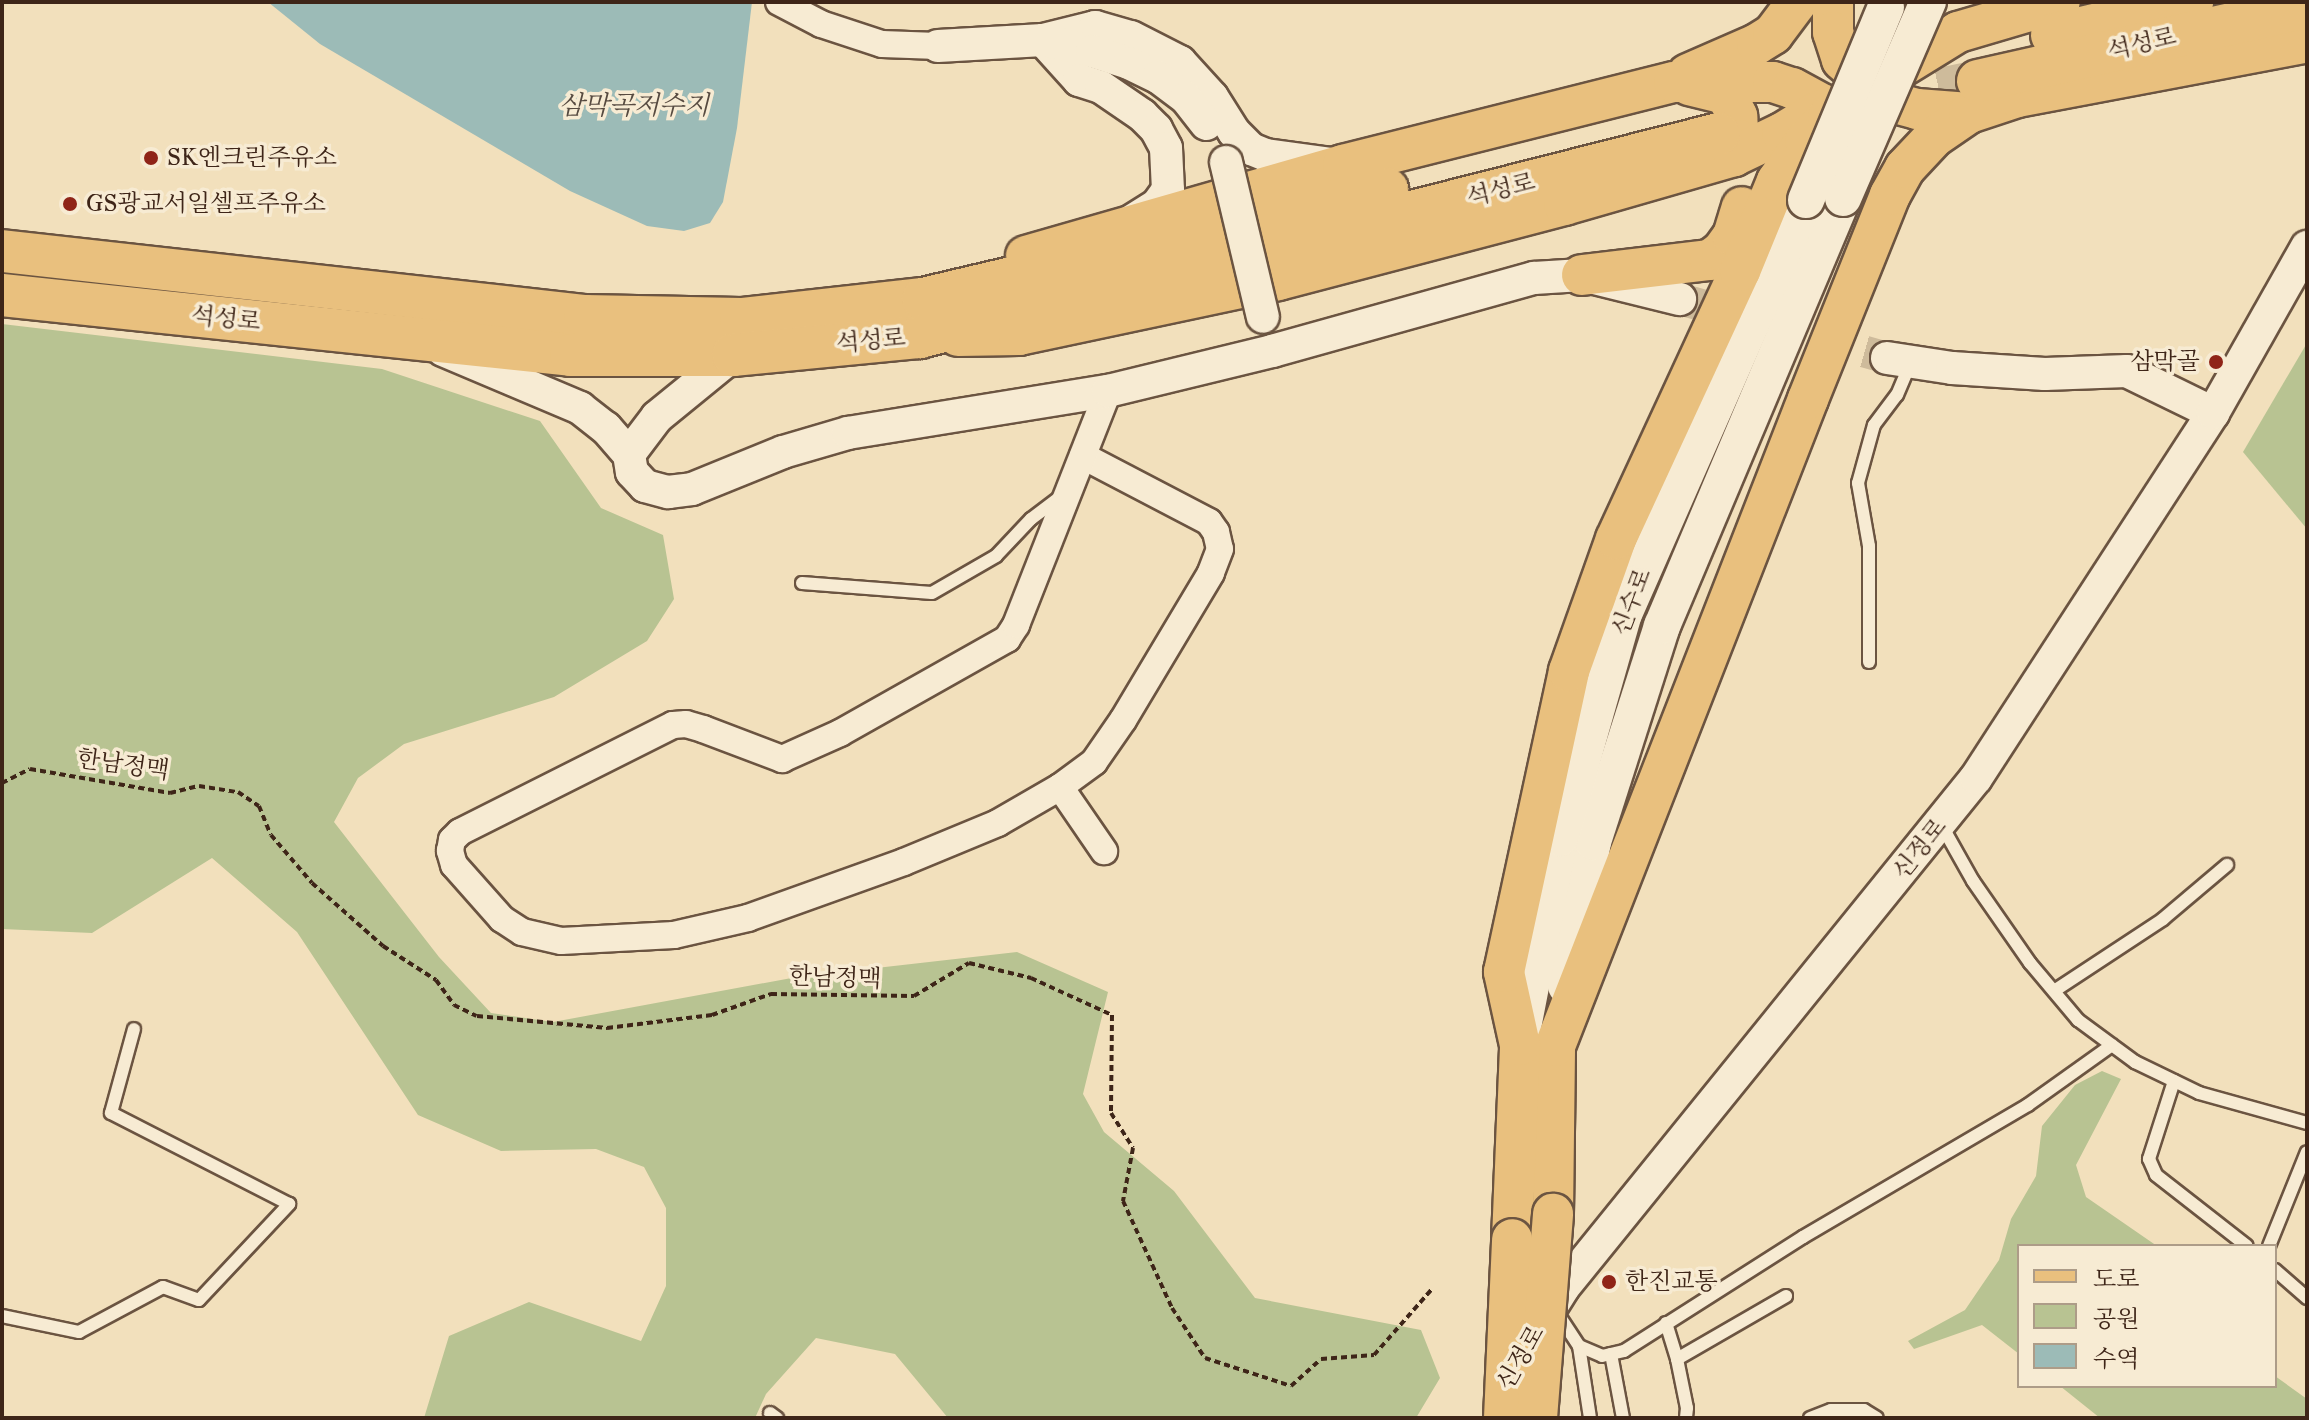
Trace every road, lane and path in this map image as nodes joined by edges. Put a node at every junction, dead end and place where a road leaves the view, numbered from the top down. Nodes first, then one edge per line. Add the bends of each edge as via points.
1 (779, 2) edge
2 (1797, 2) edge
3 (1833, 2) edge
4 (1928, 2) edge
5 (2060, 2) edge
6 (2192, 2) edge
7 (1887, 5) edge
8 (2307, 7) edge
9 (1043, 40) junction
10 (2307, 42) edge
11 (938, 46) joint
12 (1964, 56) edge
13 (1674, 82) junction
14 (1868, 82) junction
15 (2017, 97) junction
16 (1830, 109) junction
17 (1722, 133) junction
18 (1343, 165) junction
19 (1678, 175) junction
20 (1890, 195) junction
21 (1742, 207) junction
22 (1121, 228) junction
23 (2307, 247) edge
24 (2, 251) edge
25 (1740, 271) junction
26 (1582, 275) junction
27 (2, 295) edge
28 (1680, 299) tunnel mouth
29 (922, 318) junction
30 (418, 339) junction
31 (1272, 351) junction
32 (733, 355) junction
33 (1899, 360) joint
34 (1108, 391) junction
35 (2213, 413) junction
36 (629, 454) junction
37 (1083, 456) junction
38 (1070, 489) junction
39 (802, 583) dead end
40 (1869, 662) dead end
41 (2, 783) edge
42 (1060, 787) junction
43 (1940, 823) junction
44 (1104, 851) dead end
45 (2227, 865) dead end
46 (2054, 991) junction
47 (134, 1029) dead end
48 (2112, 1045) junction
49 (1538, 1046) junction
50 (2174, 1081) junction
51 (2307, 1123) edge
52 (2307, 1152) edge
53 (2293, 1193) junction
54 (2307, 1199) edge
55 (2244, 1244) edge
56 (2270, 1244) edge
57 (2277, 1272) edge
58 (1432, 1289) dead end
59 (1786, 1296) dead end
60 (2307, 1298) edge
61 (1553, 1305) junction
62 (2, 1316) edge
63 (1666, 1323) junction
64 (1579, 1346) junction
65 (1611, 1354) junction
66 (1677, 1359) junction
67 (1487, 1418) edge
68 (1504, 1418) edge
69 (1537, 1418) edge
70 (1590, 1418) edge
71 (1623, 1418) edge
72 (1686, 1418) edge
73 (1810, 1418) edge
74 (1877, 1418) edge

1 - 11 street via 821,24 882,44
2 - 13 main road via 1773,34
3 - 14 main road via 1833,32 1842,60
4 - 49 main road, 신수로, bridge via 1662,626 1593,842
5 - 12 main road
6 - 12 highway, 석성로
7 - 49 main road, 신수로, bridge via 1624,614 1560,838
8 - 12 highway, 석성로
9 - 11 street
9 - 18 street via 1095,27 1131,37 1180,62 1251,149
9 - 22 street via 1079,80 1110,92 1142,115 1166,148 1168,190 1157,205
9 - 31 street, bridge via 1129,63 1158,77 1186,98 1213,132 1226,162
10 - 15 main road
12 - 14 main road via 1914,42
12 - 14 main road via 1917,109 1891,102
12 - 15 main road
12 - 15 main road via 1954,50 1957,70 1977,93
12 - 20 main road via 1934,137 1905,168
13 - 16 main road via 1773,82
13 - 17 main road via 1726,94 1737,116 1739,140
13 - 18 main road
14 - 16 main road
16 - 17 main road via 1782,133
16 - 20 main road via 1878,146 1890,169
16 - 25 main road via 1777,181
17 - 19 main road
17 - 29 highway, 석성로
18 - 22 main road
19 - 21 main road via 1730,189
19 - 29 main road via 1278,280 1019,335
20 - 49 main road
21 - 25 main road via 1746,221
21 - 26 main road via 1733,236 1710,260
22 - 29 main road via 1016,259
23 - 35 street, 신정로
24 - 29 highway, 석성로 via 585,316
25 - 49 main road via 1616,539 1569,671 1504,972
26 - 28 street
26 - 31 street via 1534,278 1478,291
27 - 30 highway, 석성로
29 - 32 highway, 석성로
30 - 32 highway, 석성로 via 571,355
30 - 36 street via 580,408
31 - 34 street
32 - 36 street via 657,417
33 - 35 street via 2045,374 2127,371
33 - 40 lane via 1897,395 1874,425 1858,483 1869,546
34 - 36 street via 848,433 680,491 645,486 632,472
34 - 37 street
35 - 43 street, 신정로 via 1976,778
37 - 38 street
37 - 42 street via 1209,522 1220,549 1211,573 1123,720 1094,762
38 - 39 lane via 996,556 932,593
38 - 42 street via 1016,625 1007,639 977,659 782,759 695,726 673,725 460,832 450,851 454,865 479,895 522,932 561,941 674,935 748,918 904,862 998,823
41 - 58 path, 한남정맥 via 30,769 170,793 199,786 238,792 259,806 271,835 312,883 383,946 436,980 454,1005 477,1016 607,1028 712,1015 771,994 914,996 969,963 1031,978 1112,1015 1111,1113 1133,1148 1123,1201 1172,1308 1205,1358 1291,1386 1321,1359 1374,1355
42 - 44 street
43 - 46 lane via 1973,881
43 - 61 street, 신정로
45 - 46 lane via 2163,919
46 - 48 lane via 2078,1020
47 - 62 lane via 111,1113 289,1204 199,1300 163,1287 79,1332
48 - 50 lane
48 - 63 lane via 2028,1105
49 - 68 main road, 신수로, bridge via 1512,1239
49 - 69 main road, 신수로, bridge via 1553,1214
50 - 51 lane
50 - 55 lane via 2149,1159 2156,1175
52 - 53 lane
53 - 54 lane
53 - 56 lane
57 - 60 lane
59 - 66 lane
61 - 64 lane
61 - 67 street, 신정로
63 - 65 lane
63 - 66 lane
64 - 65 lane via 1602,1356
64 - 70 lane
65 - 71 lane
66 - 72 lane
73 - 74 lane via 1831,1410 1864,1410

